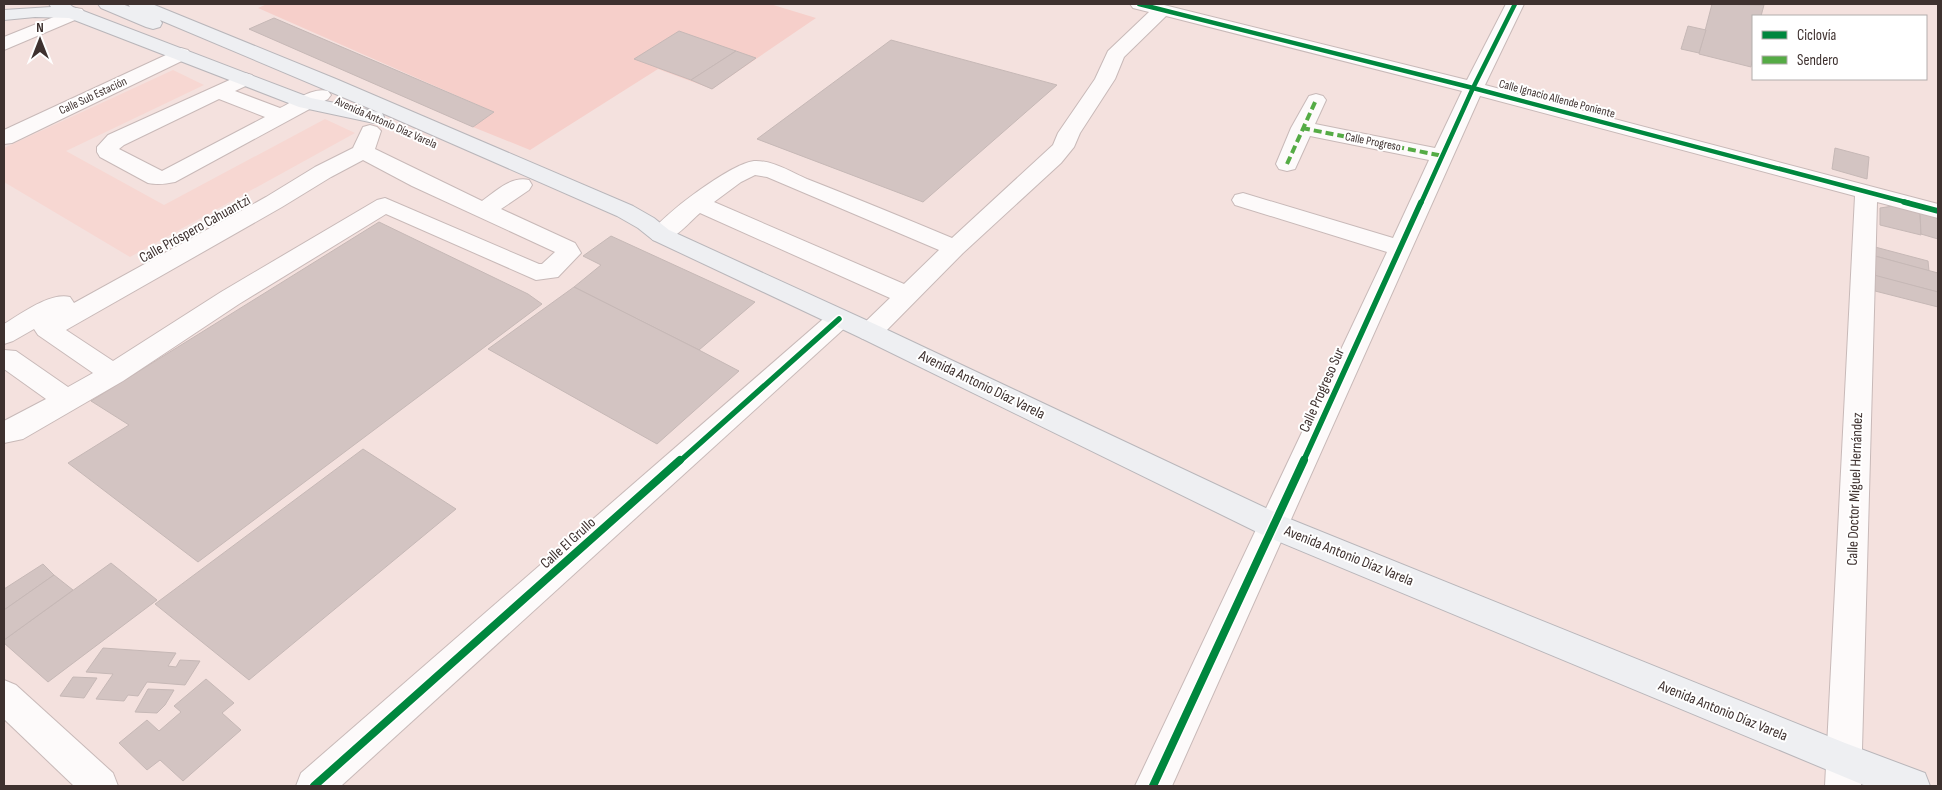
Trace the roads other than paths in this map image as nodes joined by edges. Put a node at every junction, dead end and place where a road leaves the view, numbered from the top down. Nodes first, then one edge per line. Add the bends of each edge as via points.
1 (137, 4) edge
2 (170, 4) edge
3 (1515, 4) edge
4 (109, 5) edge
5 (1154, 6) edge
6 (70, 8) edge
7 (4, 15) edge
8 (4, 44) edge
9 (182, 54) junction
10 (245, 79) junction
11 (1473, 88) junction
12 (218, 92) junction
13 (318, 94) junction
14 (1316, 100) dead end
15 (282, 116) junction
16 (1302, 128) junction
17 (373, 131) junction
18 (4, 138) edge
19 (1444, 156) junction
20 (1287, 164) dead end
21 (521, 185) junction
22 (1866, 192) junction
23 (1242, 200) dead end
24 (698, 204) junction
25 (484, 210) junction
26 (1938, 210) edge
27 (661, 235) junction
28 (955, 248) junction
29 (1400, 248) junction
30 (906, 295) junction
31 (839, 319) junction
32 (47, 329) junction
33 (870, 332) junction
34 (5, 351) edge
35 (113, 374) junction
36 (67, 400) junction
37 (4, 432) edge
38 (1274, 526) junction
39 (4, 696) edge
40 (1844, 773) edge
41 (100, 786) edge
42 (314, 786) edge
43 (1153, 786) edge
44 (1912, 786) edge

1 - 13 main road, Avenida Antonio Díaz Varela
2 - 13 main road via 299,57
3 - 11 street, Calle Progreso Sur
4 - 13 main road, Avenida Antonio Díaz Varela
5 - 11 street, Calle Ignacio Allende Poniente
5 - 28 street via 1115,55 1106,79 1058,153
6 - 7 main road
6 - 8 street
6 - 9 main road
9 - 10 main road
9 - 18 street, Calle Sub Estación
10 - 12 street
10 - 13 main road
11 - 19 street, Calle Progreso Sur
11 - 22 street, Calle Ignacio Allende Poniente
12 - 15 street
12 - 15 street via 116,140 108,147 108,152 156,178 167,177
13 - 15 street
13 - 17 main road, Avenida Antonio Díaz Varela
13 - 27 main road, Avenida Antonio Díaz Varela via 624,211
14 - 16 street
16 - 19 street, Calle Progreso
16 - 20 street
17 - 21 main road, Avenida Antonio Díaz Varela
17 - 25 street
17 - 32 street via 323,172 274,202
17 - 34 street, Calle Próspero Cahuantzi
19 - 29 street, Calle Progreso Sur
21 - 25 street
21 - 27 main road, Avenida Antonio Díaz Varela via 635,231
22 - 26 street, Calle Ignacio Allende Poniente
22 - 40 street, Calle Doctor Miguel Hernández
23 - 29 street
24 - 27 street
24 - 28 street via 742,171 754,168
24 - 30 street
25 - 35 street via 567,248 569,253 549,271 536,272 386,205 260,280
27 - 31 main road, Avenida Antonio Díaz Varela
28 - 30 street
29 - 38 street, Calle Progreso Sur
30 - 33 street
31 - 33 main road, Avenida Antonio Díaz Varela
31 - 42 street, Calle El Grullo
32 - 34 street
32 - 35 street
33 - 38 main road, Avenida Antonio Díaz Varela
34 - 36 street
35 - 36 street
36 - 37 street via 13,431
38 - 40 main road, Avenida Antonio Díaz Varela
38 - 43 street, Calle Progreso Sur
39 - 41 street
40 - 44 main road, Avenida Antonio Díaz Varela

